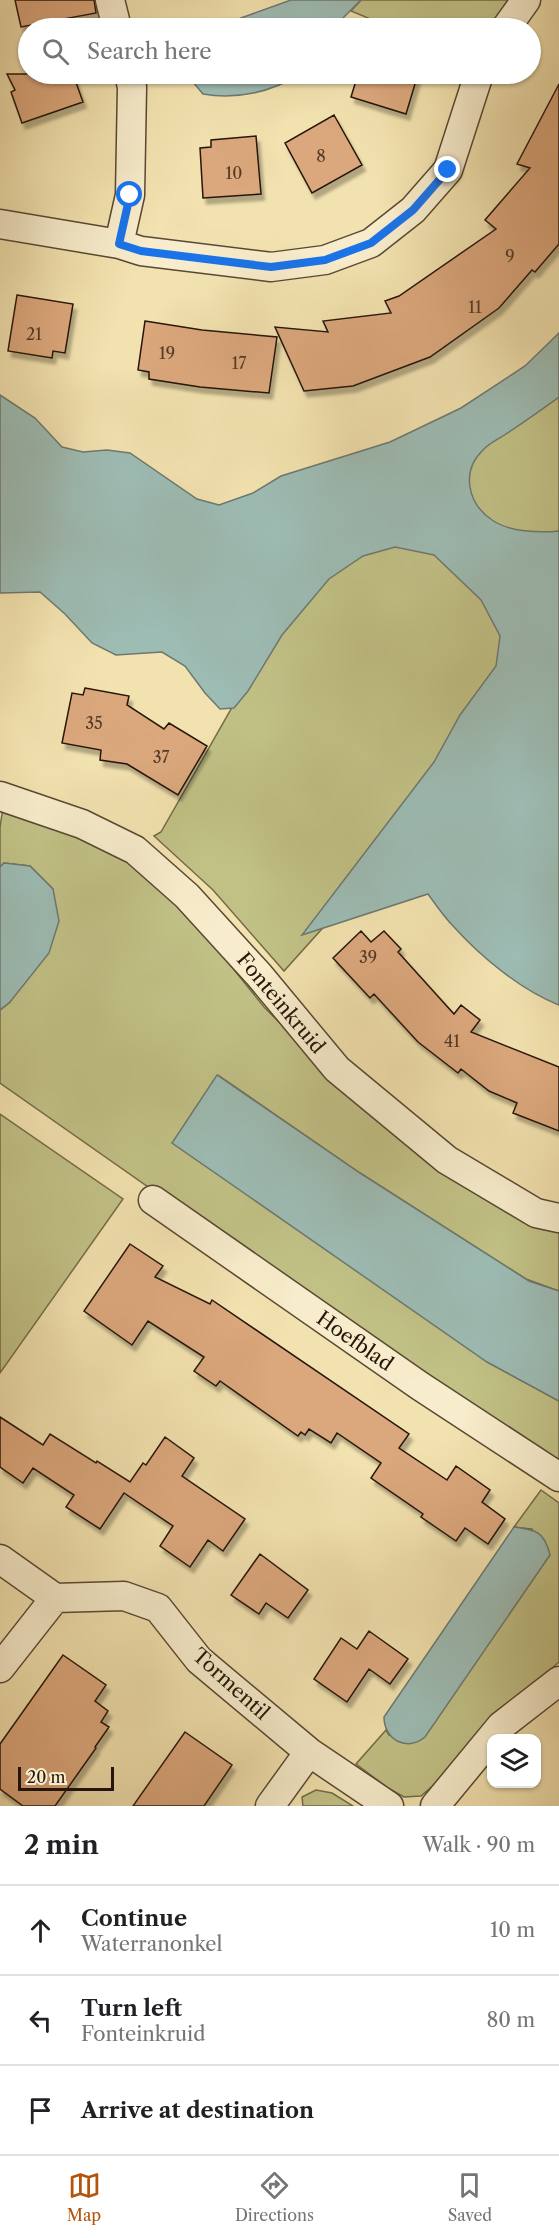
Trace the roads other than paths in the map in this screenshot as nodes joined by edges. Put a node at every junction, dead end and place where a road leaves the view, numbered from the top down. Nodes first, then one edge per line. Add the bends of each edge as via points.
1 (110, 0) edge
2 (526, 0) edge
3 (114, 18) edge
4 (513, 18) edge
5 (131, 84) edge
6 (476, 84) edge
7 (0, 224) edge
8 (119, 244) junction
9 (0, 796) edge
10 (153, 1200) dead end
11 (559, 1218) edge
12 (559, 1478) edge
13 (0, 1559) edge
14 (55, 1598) junction
15 (0, 1668) edge
16 (559, 1681) edge
17 (309, 1752) junction
18 (270, 1806) edge
19 (389, 1806) edge
20 (435, 1806) edge

1 - 3 street
2 - 4 street
5 - 8 street via 130,195
6 - 8 street via 448,170 413,210 371,243 325,260 271,267 141,251
7 - 8 street
9 - 11 street, Fonteinkruid via 82,824 135,850 187,896 337,1069 447,1160 536,1214
10 - 12 street, Hoefblad
13 - 14 street
14 - 15 street
14 - 17 street, Tormentil via 124,1596 158,1608 199,1660
16 - 20 street via 501,1726
17 - 18 street
17 - 19 street, Tormentil

